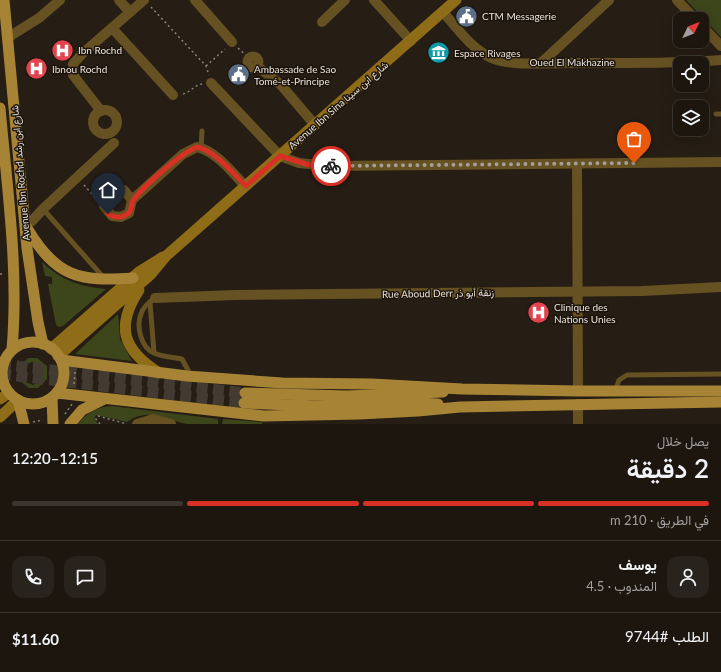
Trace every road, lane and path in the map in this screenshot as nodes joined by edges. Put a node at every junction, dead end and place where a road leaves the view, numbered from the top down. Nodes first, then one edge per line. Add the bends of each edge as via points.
1 (4, 0) edge
2 (60, 0) edge
3 (119, 0) edge
4 (195, 0) edge
5 (345, 0) edge
6 (374, 0) edge
7 (609, 0) edge
8 (677, 0) edge
9 (146, 3) edge
10 (448, 4) edge
11 (130, 12) junction
12 (688, 12) edge
13 (322, 22) dead end
14 (112, 28) junction
15 (709, 33) edge
16 (7, 38) junction
17 (410, 41) junction
18 (232, 42) junction
19 (721, 46) edge
20 (249, 58) joint
21 (721, 60) edge
22 (541, 63) junction
23 (211, 83) joint
24 (173, 95) joint
25 (0, 108) edge
26 (101, 111) dead end
27 (316, 125) junction
28 (202, 130) dead end
29 (114, 143) dead end
30 (202, 148) junction
31 (280, 156) junction
32 (721, 162) edge
33 (577, 164) junction
34 (77, 177) junction
35 (246, 186) junction
36 (132, 200) junction
37 (104, 206) junction
38 (43, 209) junction
39 (25, 224) junction
40 (166, 256) junction
41 (133, 278) junction
42 (145, 279) junction
43 (106, 280) junction
44 (721, 287) edge
45 (577, 291) junction
46 (153, 300) junction
47 (8, 350) edge
48 (53, 352) junction
49 (154, 353) junction
50 (75, 367) dead end
51 (160, 374) junction
52 (721, 374) edge
53 (187, 376) junction
54 (462, 389) junction
55 (73, 390) dead end
56 (3, 391) edge
57 (578, 391) junction
58 (615, 391) junction
59 (721, 391) edge
60 (54, 396) junction
61 (105, 398) junction
62 (18, 400) junction
63 (721, 402) edge
64 (72, 404) dead end
65 (578, 404) junction
66 (460, 407) junction
67 (0, 417) edge
68 (67, 421) edge
69 (48, 422) edge
70 (27, 423) edge
71 (100, 424) edge
72 (127, 424) edge
73 (137, 424) edge
74 (171, 424) edge
75 (578, 424) edge

1 - 16 main road, Avenue Ibn Rochd شارع ابن رشد
2 - 16 street via 35,21
3 - 11 street
4 - 18 street
5 - 13 street
6 - 17 street
7 - 22 street
8 - 12 street
9 - 11 street
9 - 18 path via 206,66
10 - 17 main road, Avenue Ibn Sina شارع ابن سينا
10 - 22 street, Oued El Makhazine via 466,37 488,56 503,61
11 - 14 street
14 - 24 street
14 - 26 street via 75,60 72,69
15 - 19 street
16 - 39 main road, Avenue Ibn Rochd شارع ابن رشد
17 - 27 main road, Avenue Ibn Sina شارع ابن سينا
18 - 20 path
20 - 27 street via 250,66 257,66 281,85
21 - 22 street, Oued El Makhazine
23 - 24 path via 197,84 188,93
23 - 31 street
25 - 47 main road, Avenue Ibn Rochd شارع ابن رشد via 14,262 14,305
27 - 31 main road, Avenue Ibn Sina شارع ابن سينا
28 - 30 lane
29 - 34 street
30 - 35 street
30 - 36 street via 197,147 183,154
31 - 33 street via 299,163 329,166
31 - 35 main road, Avenue Ibn Sina شارع ابن سينا
32 - 33 street
33 - 45 street
34 - 37 path
34 - 38 street
35 - 40 main road, Avenue Ibn Sina شارع ابن سينا
36 - 37 street via 124,190 116,189 108,193
36 - 37 street via 129,213 121,218 112,216
38 - 39 street via 32,221
38 - 43 lane
39 - 43 main road via 37,244 54,263 78,276
39 - 48 main road, Avenue Ibn Rochd شارع ابن رشد via 33,291
40 - 41 main road, Avenue Ibn Sina شارع ابن سينا
40 - 42 main road, Avenue Ibn Sina شارع ابن سينا
41 - 43 main road
41 - 48 main road, Avenue Ibn Sina شارع ابن سينا
42 - 48 main road, Avenue Ibn Sina شارع ابن سينا
42 - 51 main road via 128,307 126,335 135,354
44 - 45 street, Rue Aboud Derr زنقة أبو ذر
45 - 46 street, Rue Aboud Derr زنقة أبو ذر via 236,295
45 - 57 street
46 - 49 lane
46 - 49 lane via 141,313 139,321 143,341
47 - 48 main road via 30,342
47 - 56 main road via 1,372
48 - 51 main road
48 - 60 main road via 64,375 62,385
49 - 53 lane via 182,359 188,370
50 - 55 path
51 - 53 main road
52 - 58 lane via 627,375 619,380
53 - 54 main road via 282,383 383,384
54 - 57 main road
54 - 66 main road via 430,393 244,398 316,406 416,403
56 - 62 main road
57 - 58 main road
58 - 59 main road
60 - 61 main road
60 - 62 main road via 35,405
60 - 69 main road
61 - 66 main road via 264,416 359,414
61 - 68 main road
62 - 67 main road
62 - 70 main road
63 - 65 main road
64 - 68 path via 66,412
65 - 66 main road
65 - 75 street
69 - 70 path
71 - 72 path via 96,419 98,416
73 - 74 street via 153,420

